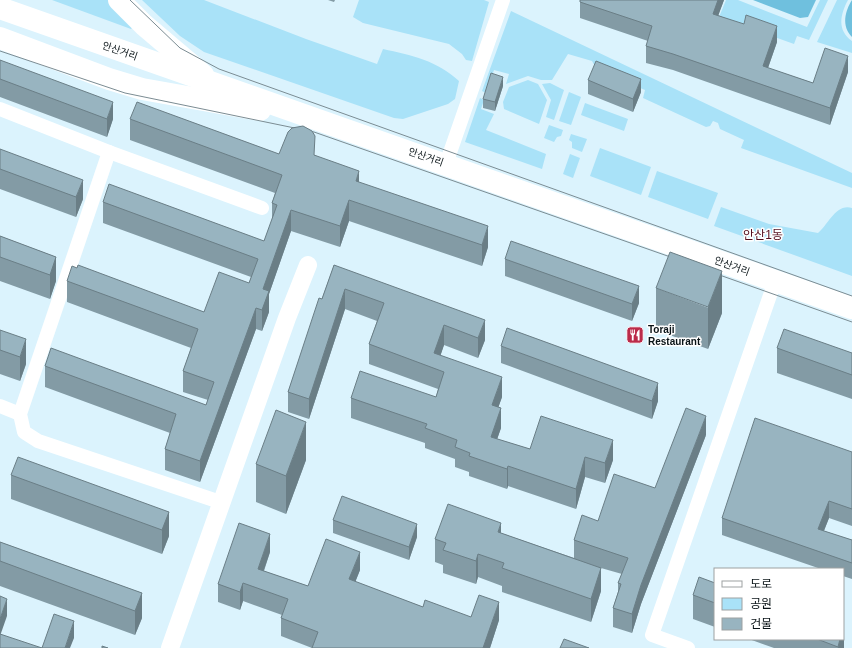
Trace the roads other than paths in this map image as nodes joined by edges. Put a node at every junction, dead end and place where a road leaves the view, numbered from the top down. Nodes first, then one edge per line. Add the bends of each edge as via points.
1 (119, 0) edge
2 (503, 0) edge
3 (0, 8) edge
4 (0, 38) edge
5 (213, 83) junction
6 (0, 109) edge
7 (310, 116) junction
8 (109, 152) junction
9 (446, 164) junction
10 (262, 208) dead end
11 (308, 265) dead end
12 (775, 281) junction
13 (852, 308) edge
14 (0, 406) edge
15 (20, 414) junction
16 (223, 503) junction
17 (170, 648) edge
18 (688, 648) edge

1 - 5 main road via 144,25
2 - 9 street
3 - 5 main road, 안산거리
4 - 7 main road via 142,89 231,106
5 - 7 main road, 안산거리
6 - 8 street
7 - 9 main road, 안산거리
8 - 10 street
8 - 15 street
9 - 12 main road, 안산거리
11 - 16 street
12 - 13 main road, 안산거리
12 - 18 street via 652,635
14 - 15 street
15 - 16 street via 24,432 38,441
16 - 17 street

